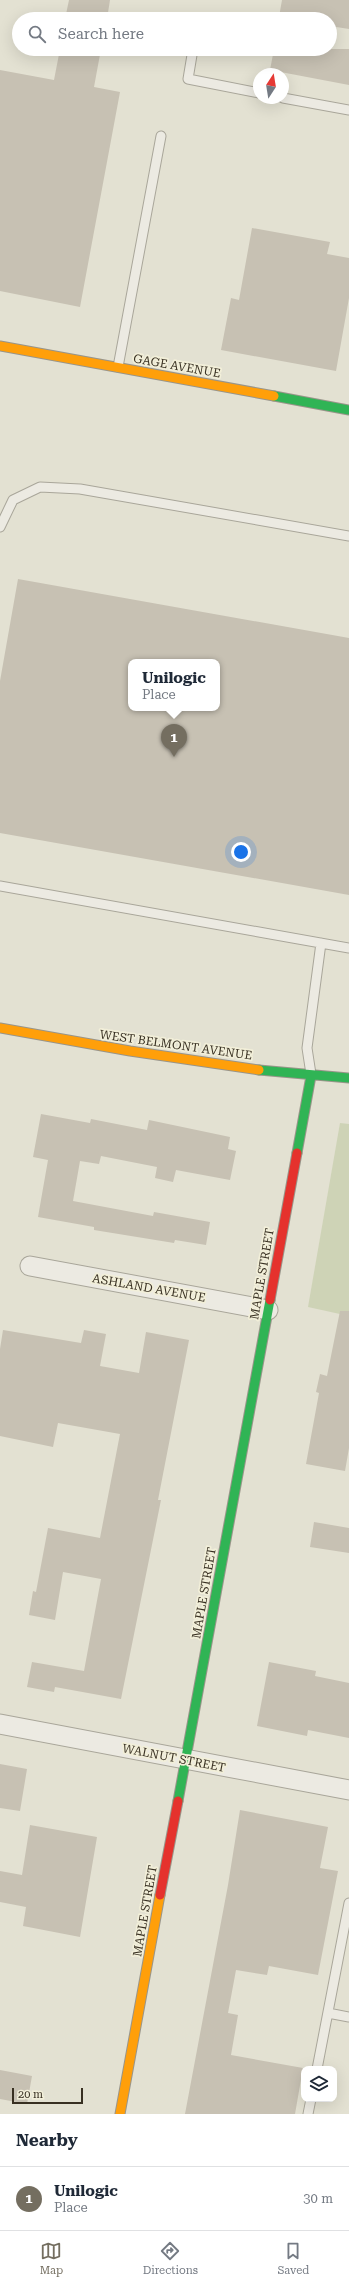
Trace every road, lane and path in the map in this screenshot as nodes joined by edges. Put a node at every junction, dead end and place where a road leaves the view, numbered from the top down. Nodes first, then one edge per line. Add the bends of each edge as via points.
1 (192, 56) edge
2 (253, 92) edge
3 (289, 99) edge
4 (349, 110) edge
5 (161, 136) dead end
6 (0, 346) edge
7 (118, 367) junction
8 (349, 410) edge
9 (0, 527) edge
10 (349, 536) edge
11 (0, 886) edge
12 (321, 943) junction
13 (349, 948) edge
14 (0, 1028) edge
15 (311, 1076) junction
16 (349, 1078) edge
17 (30, 1266) dead end
18 (268, 1310) junction
19 (1, 1728) edge
20 (185, 1760) junction
21 (349, 1790) edge
22 (349, 1903) edge
23 (328, 2013) junction
24 (349, 2016) edge
25 (318, 2066) edge
26 (310, 2102) edge
27 (120, 2114) edge
28 (308, 2114) edge

1 - 2 lane via 188,80
3 - 4 lane
5 - 7 lane
6 - 7 street, GAGE AVENUE
7 - 8 street, GAGE AVENUE
9 - 10 lane via 13,500 40,487 80,489
11 - 12 lane
12 - 13 lane
12 - 15 lane via 307,1048
14 - 15 street, WEST BELMONT AVENUE via 153,1055
15 - 16 street, WEST BELMONT AVENUE
15 - 18 street, MAPLE STREET
17 - 18 street, ASHLAND AVENUE
18 - 20 street, MAPLE STREET
19 - 20 street, WALNUT STREET
20 - 21 street, WALNUT STREET
20 - 27 street, MAPLE STREET
22 - 23 lane
23 - 24 lane
23 - 25 lane
26 - 28 lane

